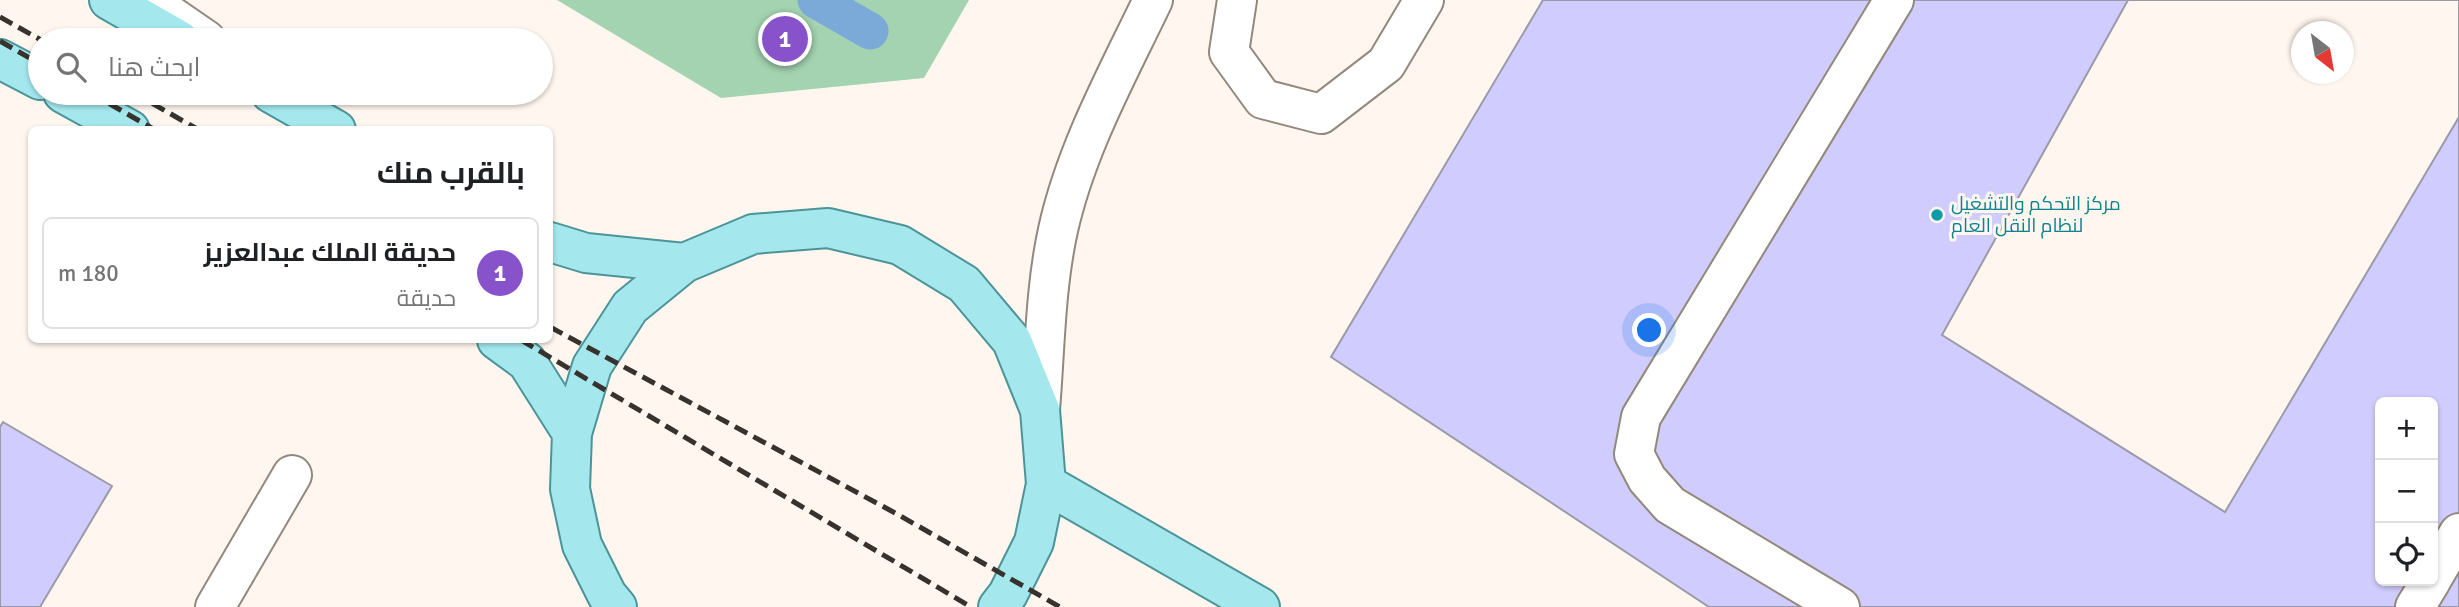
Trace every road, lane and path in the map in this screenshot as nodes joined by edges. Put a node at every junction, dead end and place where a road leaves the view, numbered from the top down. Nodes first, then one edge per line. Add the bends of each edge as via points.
1 (109, 0) edge
2 (148, 0) edge
3 (1153, 0) edge
4 (1237, 0) edge
5 (1424, 0) edge
6 (1894, 0) edge
7 (158, 28) edge
8 (189, 28) edge
9 (0, 58) edge
10 (28, 73) edge
11 (85, 105) edge
12 (292, 105) edge
13 (299, 105) edge
14 (123, 126) edge
15 (329, 126) edge
16 (330, 126) edge
17 (553, 243) edge
18 (684, 263) junction
19 (501, 343) edge
20 (1040, 410) junction
21 (572, 433) junction
22 (292, 475) dead end
23 (1046, 484) junction
24 (2459, 533) edge
25 (2438, 569) edge
26 (2428, 586) edge
27 (610, 603) edge
28 (215, 607) edge
29 (998, 607) edge
30 (1260, 607) edge
31 (1840, 607) edge
32 (2415, 607) edge

1 - 7 main road
2 - 8 street
3 - 20 street via 1090,129 1058,231
4 - 5 street via 1229,52 1263,99 1321,114 1386,64
6 - 31 street via 1642,417 1634,454 1647,479 1670,505
9 - 10 main road
11 - 14 main road
12 - 15 main road
13 - 16 street
17 - 18 main road via 586,253
18 - 20 main road via 765,233 828,228 900,245 964,284 1012,341
18 - 21 main road via 630,307 622,319 592,366
19 - 21 main road via 527,362
20 - 23 main road
21 - 27 main road via 570,489 582,545
22 - 28 street
23 - 29 main road via 1034,542
23 - 30 main road
24 - 25 street
26 - 32 street

